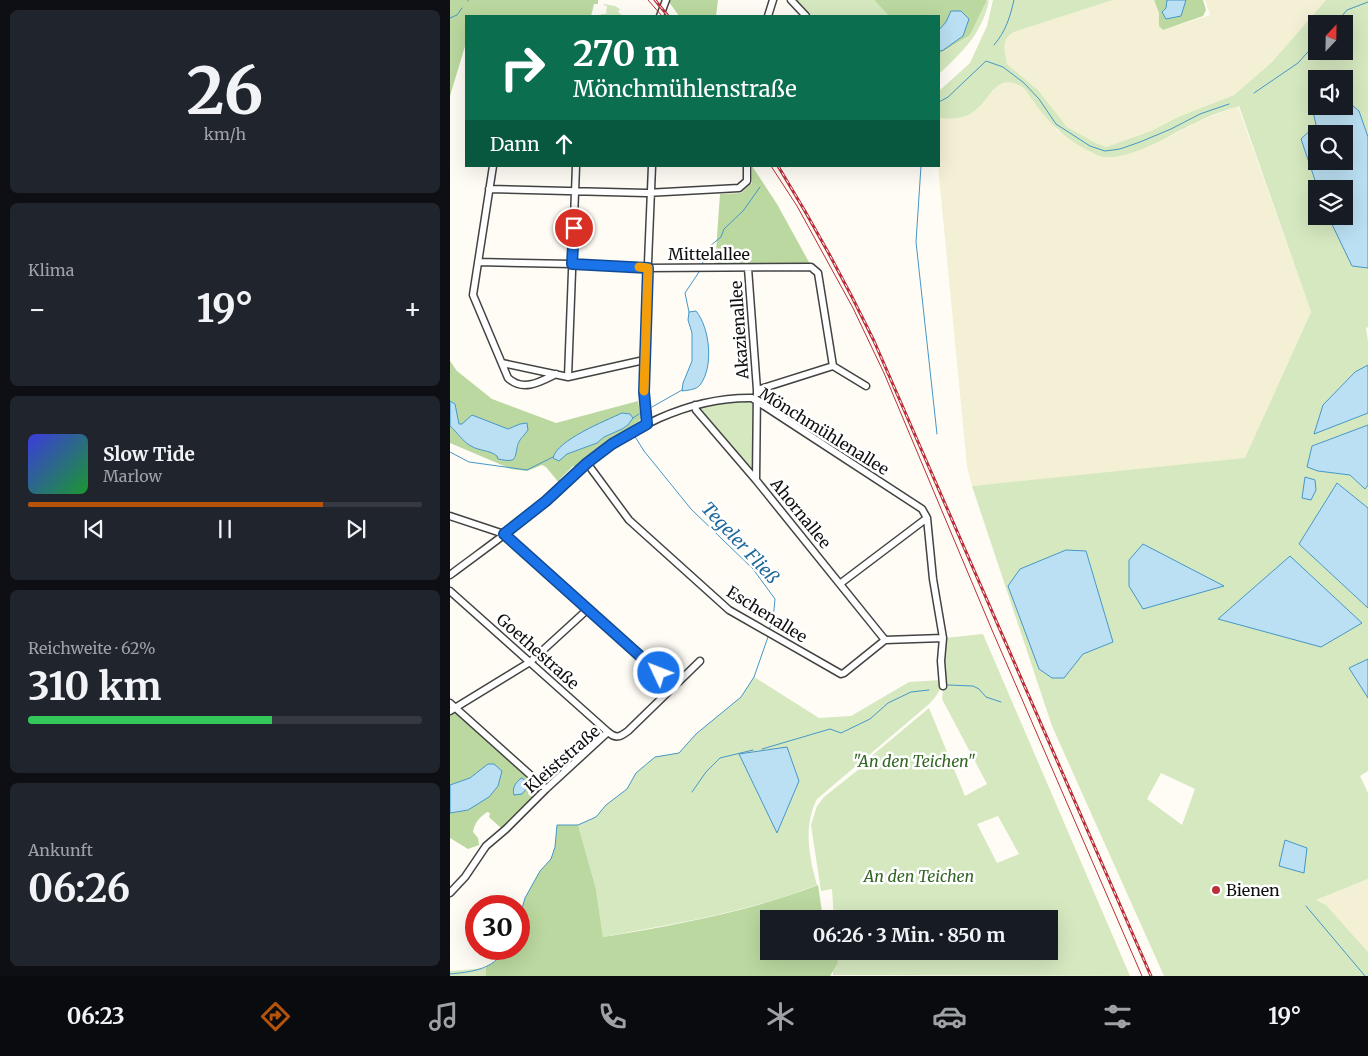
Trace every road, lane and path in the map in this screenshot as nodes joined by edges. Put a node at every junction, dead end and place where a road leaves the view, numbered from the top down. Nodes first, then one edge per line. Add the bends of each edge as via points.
1 (666, 0) edge
2 (773, 0) edge
3 (791, 0) edge
4 (660, 15) edge
5 (768, 15) edge
6 (805, 15) edge
7 (493, 167) edge
8 (576, 167) edge
9 (652, 167) edge
10 (747, 167) edge
11 (489, 189) junction
12 (576, 191) junction
13 (650, 192) junction
14 (478, 262) junction
15 (572, 264) junction
16 (648, 268) junction
17 (748, 268) junction
18 (644, 360) junction
19 (502, 363) junction
20 (833, 366) junction
21 (556, 374) junction
22 (568, 377) junction
23 (866, 386) dead end
24 (758, 390) junction
25 (758, 403) junction
26 (695, 405) junction
27 (647, 424) junction
28 (587, 463) junction
29 (756, 480) junction
30 (450, 516) edge
31 (927, 518) junction
32 (504, 534) junction
33 (450, 575) edge
34 (841, 584) junction
35 (450, 591) edge
36 (588, 608) junction
37 (943, 638) junction
38 (885, 640) junction
39 (700, 661) dead end
40 (530, 662) junction
41 (673, 686) junction
42 (943, 686) dead end
43 (452, 707) edge
44 (608, 732) junction
45 (546, 789) junction
46 (450, 893) edge

1 - 4 street
2 - 5 street
3 - 6 street
7 - 11 street
8 - 12 street
9 - 13 street
10 - 13 street via 747,181 739,188
11 - 12 street
11 - 14 street
12 - 13 street
12 - 15 street
13 - 16 street
14 - 15 street, Mittelallee
14 - 19 street via 473,295
15 - 16 street, Mittelallee
15 - 22 street
16 - 17 street, Mittelallee
16 - 18 street
17 - 20 street, Mittelallee via 811,267 818,273
17 - 24 street, Akazienallee
18 - 22 street
18 - 27 street
19 - 21 street
19 - 21 street via 508,378 522,386
20 - 23 street
20 - 24 street
21 - 22 street
24 - 25 street, Akazienallee
25 - 26 street, Mönchmühlenallee via 752,398 739,398
25 - 29 street, Akazienallee
25 - 31 street, Mönchmühlenallee via 922,509
26 - 27 street, Mönchmühlenallee
26 - 29 street, Ahornallee
27 - 28 street, Mönchmühlenallee
28 - 32 street, Mönchmühlenallee
28 - 38 street, Eschenallee via 629,520 729,610 768,634 841,674
29 - 34 street, Ahornallee
30 - 32 street
31 - 34 street
31 - 37 street
32 - 33 street, Mönchmühlenallee
32 - 36 street
34 - 38 street, Ahornallee
35 - 40 street, Goethestraße
36 - 40 street
36 - 41 street
37 - 38 street
37 - 42 street
39 - 41 street, Kleiststraße
40 - 43 street
40 - 44 street, Goethestraße
41 - 44 street, Kleiststraße via 621,737 614,737
43 - 45 street
44 - 45 street, Kleiststraße
45 - 46 street, Kleiststraße via 486,846

